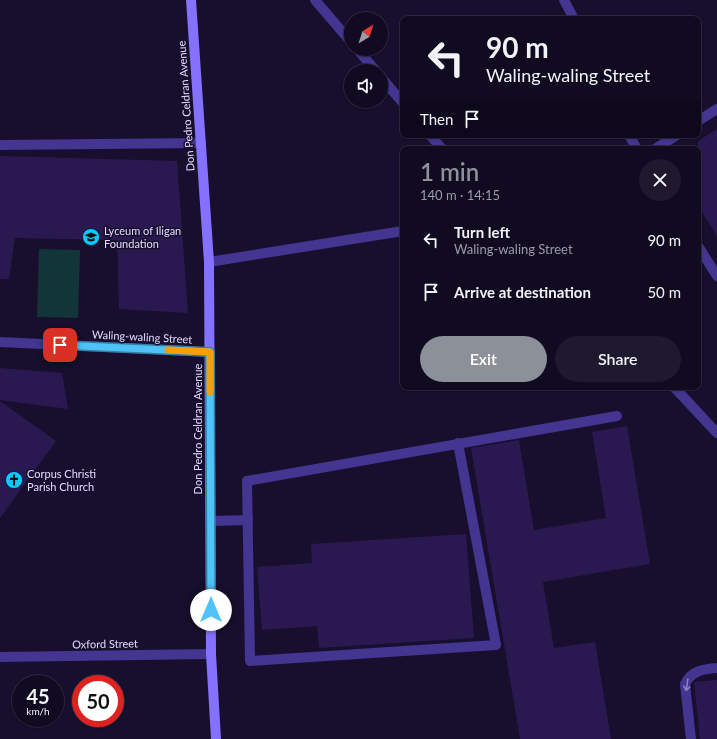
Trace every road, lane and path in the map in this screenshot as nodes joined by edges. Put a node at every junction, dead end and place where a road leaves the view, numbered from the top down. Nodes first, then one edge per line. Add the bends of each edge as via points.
1 (192, 0) edge
2 (315, 0) edge
3 (564, 0) edge
4 (572, 16) edge
5 (344, 34) edge
6 (363, 56) edge
7 (370, 64) edge
8 (388, 85) edge
9 (400, 99) edge
10 (717, 109) edge
11 (701, 119) edge
12 (433, 138) edge
13 (672, 138) edge
14 (201, 143) junction
15 (0, 145) edge
16 (439, 146) edge
17 (660, 146) edge
18 (400, 231) edge
19 (701, 251) edge
20 (209, 262) junction
21 (717, 276) edge
22 (0, 342) edge
23 (210, 352) junction
24 (677, 390) edge
25 (617, 416) dead end
26 (717, 433) edge
27 (458, 443) junction
28 (248, 520) junction
29 (211, 521) junction
30 (211, 654) junction
31 (0, 657) edge
32 (717, 668) edge
33 (216, 739) edge
34 (691, 739) edge

1 - 14 main road, Don Pedro Celdran Avenue
2 - 5 street
3 - 4 street
6 - 7 street
8 - 9 street
10 - 11 street
12 - 16 street
13 - 17 street
14 - 15 street
14 - 20 main road, Don Pedro Celdran Avenue
18 - 20 street
19 - 21 street
20 - 23 main road, Don Pedro Celdran Avenue
22 - 23 street, Waling-waling Street
23 - 29 main road, Don Pedro Celdran Avenue
24 - 26 street
25 - 27 street
27 - 28 street via 247,481
27 - 28 street via 496,645 250,661
28 - 29 street
29 - 30 main road, Don Pedro Celdran Avenue
30 - 31 street, Oxford Street
30 - 33 main road, Don Pedro Celdran Avenue
32 -> 34 street via 695,672 688,678 686,684

